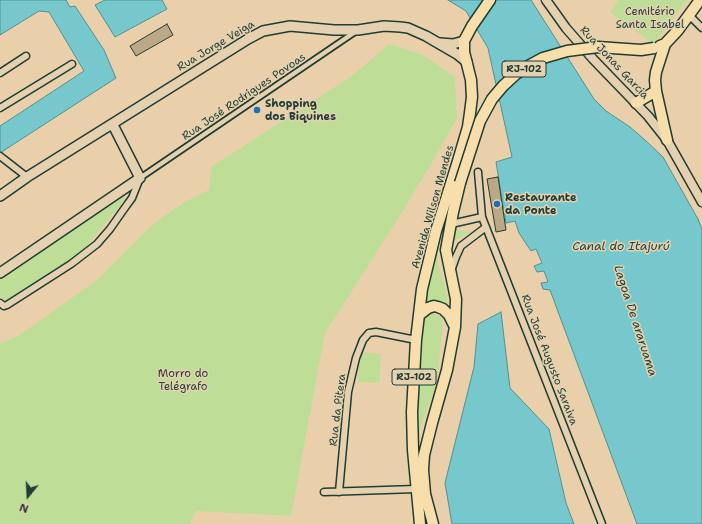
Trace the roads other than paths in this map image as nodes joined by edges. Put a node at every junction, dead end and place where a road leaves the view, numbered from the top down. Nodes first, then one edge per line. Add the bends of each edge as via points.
1 (490, 0) edge
2 (546, 0) edge
3 (700, 0) edge
4 (690, 16) junction
5 (702, 28) edge
6 (358, 30) junction
7 (465, 40) junction
8 (439, 43) junction
9 (665, 44) junction
10 (26, 56) dead end
11 (467, 62) junction
12 (72, 64) dead end
13 (0, 73) edge
14 (656, 91) junction
15 (636, 103) junction
16 (0, 108) edge
17 (112, 125) junction
18 (667, 140) junction
19 (1, 157) edge
20 (478, 172) dead end
21 (27, 178) junction
22 (140, 178) junction
23 (0, 196) edge
24 (701, 197) edge
25 (482, 217) junction
26 (451, 224) junction
27 (486, 227) junction
28 (436, 231) junction
29 (0, 273) edge
30 (450, 274) junction
31 (0, 303) edge
32 (419, 315) junction
33 (455, 327) junction
34 (416, 340) junction
35 (416, 489) junction
36 (324, 492) dead end
37 (339, 492) junction
38 (420, 524) edge
39 (433, 524) edge
40 (602, 524) edge

1 - 7 main road
2 - 15 street, Rua Jonas Garcia via 566,28
3 - 4 main road, RJ-102
4 - 5 street
4 - 9 main road, RJ-102
6 - 8 main road, Rua Jorge Veiga via 384,26 400,27
6 - 17 main road, Rua Jorge Veiga via 290,26 263,31
6 - 22 street, Rua José Rodrigues Povoas
7 - 8 main road via 454,44
7 - 11 main road, Avenida Wilson Mendes / RJ-102 via 464,52
8 - 11 main road, Rua Jorge Veiga
9 - 14 main road via 656,72
9 - 26 main road, Avenida Wilson Mendes / RJ-102, bridge via 641,50 598,47 579,49 543,58 525,68 503,86 489,105 475,133
10 - 13 street
11 - 28 main road, Avenida Wilson Mendes / RJ-102 via 472,97 468,127
12 - 16 street
14 - 15 main road
14 - 18 main road
15 - 18 street, Rua Jonas Garcia
17 - 21 main road, Rua Jorge Veiga
17 - 22 main road
18 - 24 street, Rua Jonas Garcia
19 - 21 street
20 - 25 street, Rua José Augusto Saraiva
21 - 23 main road, Rua Jorge Veiga
22 - 29 main road
22 - 31 street via 124,210 97,244 7,305
25 - 26 street
25 - 27 street, Rua José Augusto Saraiva
26 - 28 main road
26 - 30 main road, Avenida Wilson Mendes / RJ-102 via 446,250
27 - 30 street via 461,246
27 - 40 street, Rua José Augusto Saraiva
28 - 32 main road, Avenida Wilson Mendes / RJ-102 via 422,289
30 - 33 main road, Avenida Wilson Mendes / RJ-102 via 456,308
32 - 33 main road via 428,308 438,307 449,315
32 - 34 main road, Avenida Wilson Mendes / RJ-102
33 - 39 main road, Avenida Wilson Mendes / RJ-102 via 447,370 424,455 425,494
34 - 35 main road, Avenida Wilson Mendes / RJ-102 via 412,412
34 - 37 street, Rua da Pitera via 376,332 363,340 348,392
35 - 37 street
35 - 38 main road, Avenida Wilson Mendes / RJ-102
36 - 37 street

